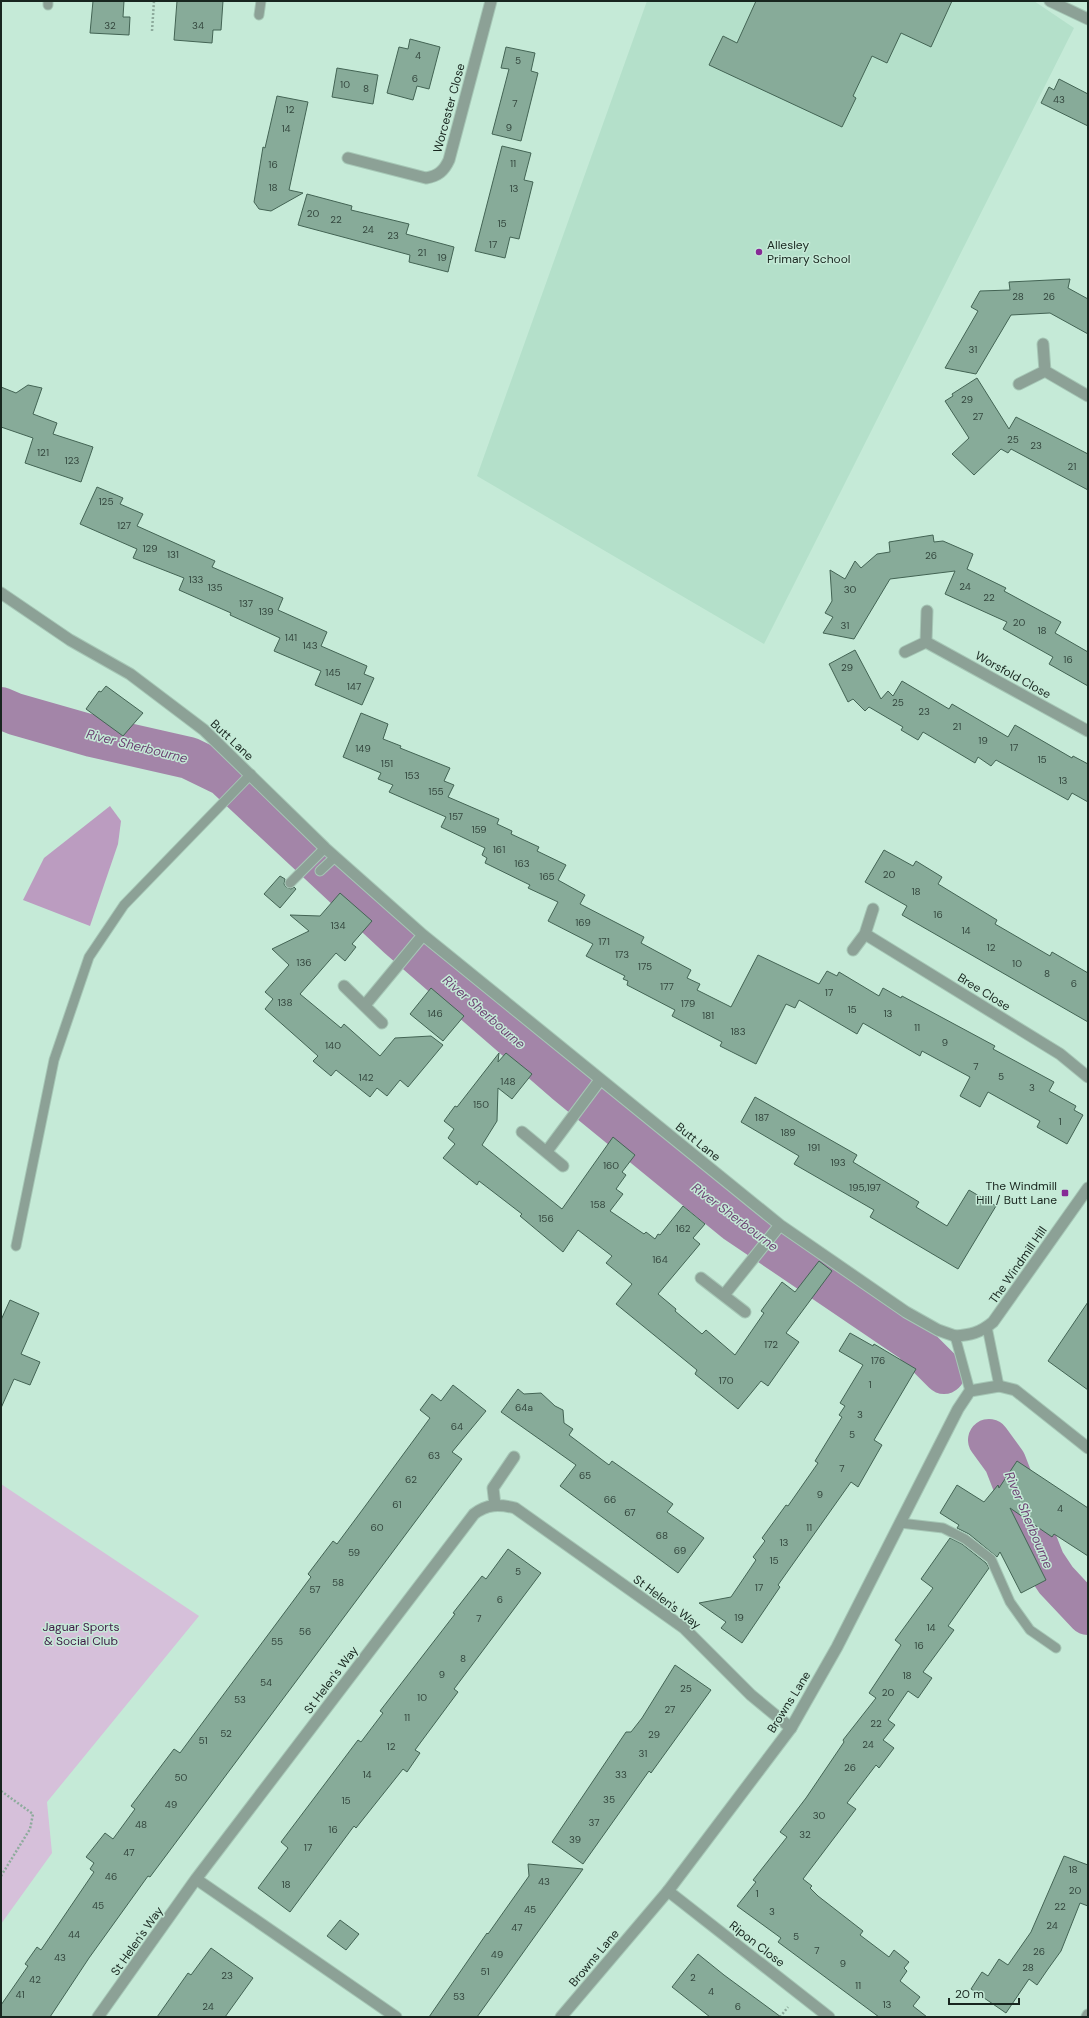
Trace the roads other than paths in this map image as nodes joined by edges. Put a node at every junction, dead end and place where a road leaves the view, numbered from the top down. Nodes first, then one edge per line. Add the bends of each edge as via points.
1 (261, 1) edge
2 (491, 1) edge
3 (1050, 1) edge
4 (259, 15) dead end
5 (1088, 19) edge
6 (348, 158) dead end
7 (1043, 344) dead end
8 (1045, 371) junction
9 (1020, 384) dead end
10 (1088, 396) edge
11 (1, 593) edge
12 (927, 611) dead end
13 (926, 642) junction
14 (905, 652) dead end
15 (1088, 731) edge
16 (247, 778) junction
17 (325, 848) junction
18 (290, 883) dead end
19 (873, 909) dead end
20 (864, 934) junction
21 (423, 935) junction
22 (853, 950) dead end
23 (344, 986) dead end
24 (365, 1006) junction
25 (382, 1023) dead end
26 (1088, 1077) edge
27 (600, 1080) junction
28 (522, 1132) dead end
29 (547, 1151) junction
30 (563, 1166) dead end
31 (1088, 1188) edge
32 (777, 1229) junction
33 (16, 1246) dead end
34 (701, 1278) dead end
35 (724, 1295) junction
36 (744, 1312) dead end
37 (987, 1327) junction
38 (955, 1336) junction
39 (999, 1386) junction
40 (970, 1391) junction
41 (1088, 1448) edge
42 (514, 1457) dead end
43 (494, 1505) junction
44 (900, 1523) junction
45 (1056, 1648) dead end
46 (791, 1728) junction
47 (196, 1879) junction
48 (668, 1891) junction
49 (98, 2017) edge
50 (396, 2017) edge
51 (561, 2017) edge
52 (829, 2017) edge

1 - 4 lane
2 - 6 street, Worcester Close via 449,160 444,170 434,177 426,178
3 - 5 street
7 - 8 street
8 - 9 street
8 - 10 street
11 - 16 street, Butt Lane via 70,640 130,674 204,730
12 - 13 street
13 - 14 street
13 - 15 street, Worsfold Close
16 - 17 street, Butt Lane
16 - 33 lane via 124,905 89,957 54,1060
17 - 18 lane
17 - 21 street, Butt Lane via 327,865
19 - 20 street
20 - 22 street
20 - 26 street, Bree Close via 1060,1054
21 - 24 street
21 - 27 street, Butt Lane
23 - 24 street
24 - 25 street
27 - 29 street
27 - 32 street, Butt Lane
28 - 29 street
29 - 30 street
31 - 37 street, The Windmill Hill
32 - 35 street
32 - 38 street, Butt Lane via 906,1312 938,1330
34 - 35 street
35 - 36 street
37 - 38 street, The Windmill Hill via 974,1334
37 - 39 lane
38 - 40 lane
39 - 40 street
39 - 41 street via 1015,1390
40 - 44 street, Browns Lane via 958,1409
42 - 43 street via 493,1488
43 - 46 street, St Helen's Way via 515,1508 684,1628 751,1695
43 - 47 street, St Helen's Way via 483,1507 474,1514
44 - 45 lane via 943,1528 965,1539 991,1559 1010,1602 1030,1630
44 - 46 street, Browns Lane via 838,1648
46 - 48 street, Browns Lane
47 - 49 street, St Helen's Way
47 - 50 street
48 - 51 street, Browns Lane
48 - 52 street, Ripon Close

